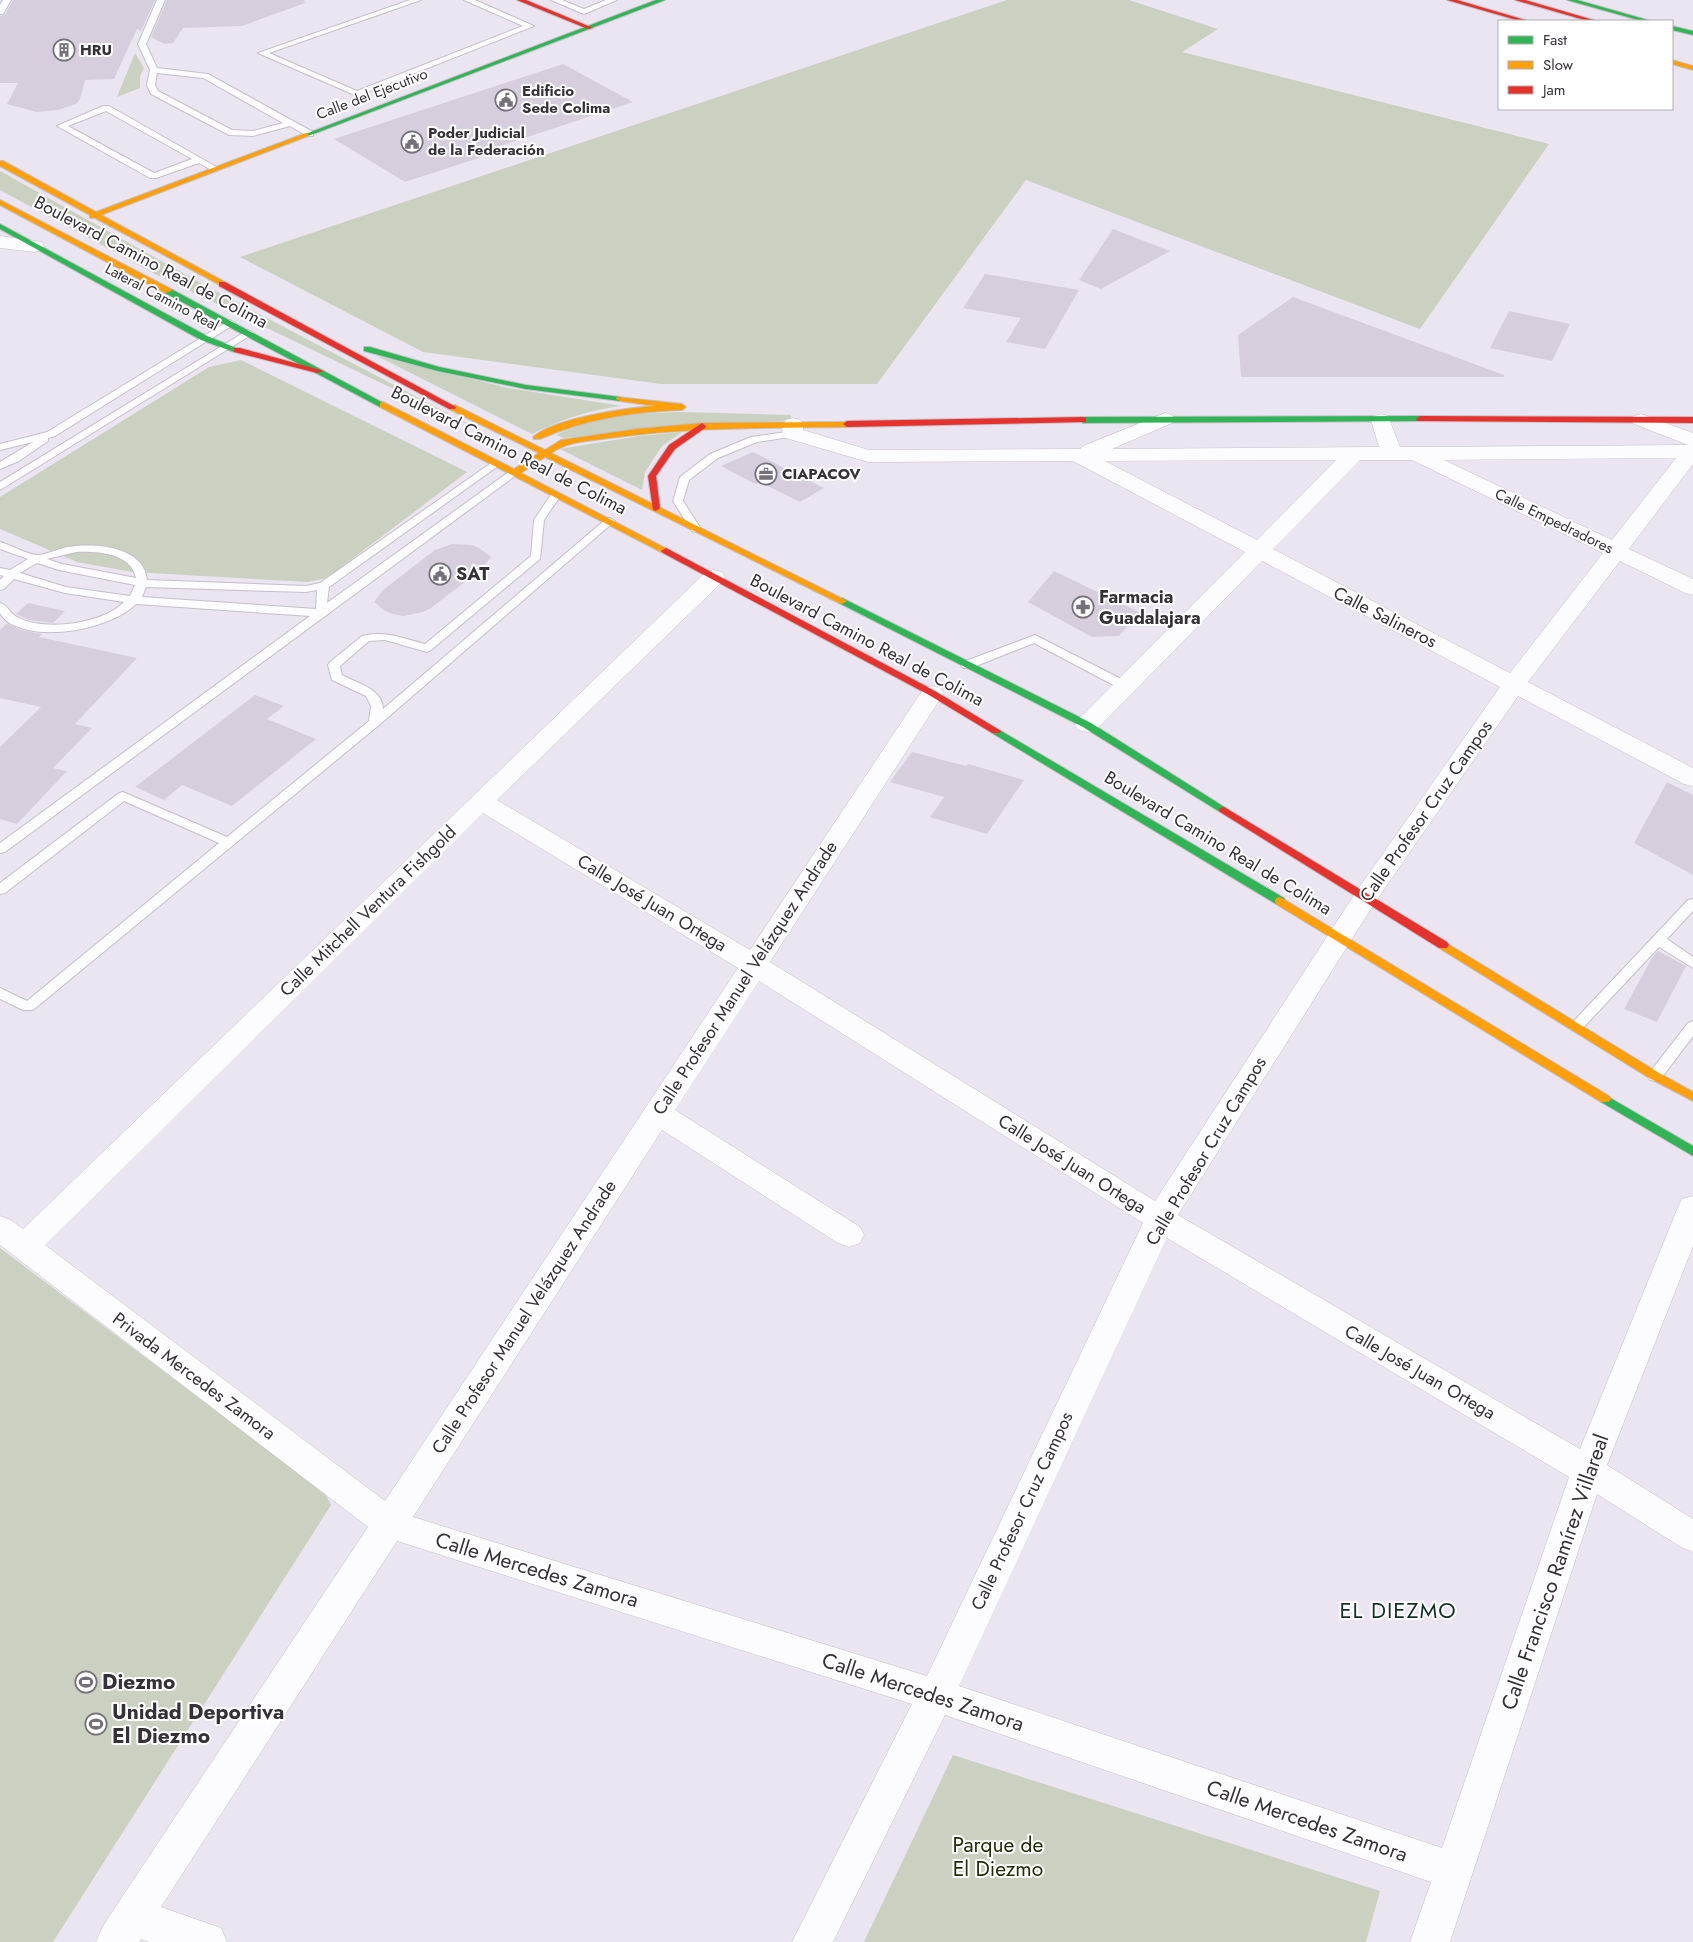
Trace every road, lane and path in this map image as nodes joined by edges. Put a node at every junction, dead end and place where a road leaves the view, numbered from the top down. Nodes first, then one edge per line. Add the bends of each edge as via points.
1 (7, 0) edge
2 (161, 0) edge
3 (417, 0) edge
4 (468, 0) edge
5 (520, 0) edge
6 (555, 0) edge
7 (613, 0) edge
8 (662, 0) edge
9 (1450, 0) edge
10 (1518, 0) edge
11 (1570, 0) edge
12 (0, 12) edge
13 (1522, 20) edge
14 (1590, 20) edge
15 (1644, 20) edge
16 (590, 28) junction
17 (1673, 28) edge
18 (1693, 33) edge
19 (1673, 62) edge
20 (1693, 68) edge
21 (154, 70) junction
22 (291, 123) junction
23 (310, 134) junction
24 (199, 160) junction
25 (0, 163) edge
26 (216, 169) junction
27 (0, 202) edge
28 (93, 216) junction
29 (0, 226) edge
30 (0, 242) edge
31 (35, 246) junction
32 (230, 323) junction
33 (309, 332) junction
34 (248, 333) junction
35 (204, 338) junction
36 (225, 347) junction
37 (320, 370) junction
38 (924, 411) dead end
39 (1165, 419) junction
40 (1381, 420) junction
41 (1641, 420) junction
42 (1693, 420) edge
43 (702, 426) junction
44 (793, 429) junction
45 (50, 434) junction
46 (0, 447) edge
47 (516, 449) junction
48 (1692, 449) edge
49 (544, 454) junction
50 (1354, 454) junction
51 (1392, 454) junction
52 (1414, 454) junction
53 (1077, 455) junction
54 (494, 464) junction
55 (0, 466) edge
56 (514, 473) junction
57 (0, 487) edge
58 (556, 495) junction
59 (656, 508) junction
60 (610, 521) junction
61 (696, 529) junction
62 (0, 546) edge
63 (1615, 551) junction
64 (1259, 552) junction
65 (36, 559) junction
66 (5, 573) edge
67 (714, 578) junction
68 (142, 583) junction
69 (323, 586) junction
70 (0, 587) edge
71 (1693, 588) edge
72 (134, 600) junction
73 (0, 606) edge
74 (321, 614) junction
75 (967, 665) junction
76 (1514, 684) junction
77 (1126, 686) junction
78 (932, 693) junction
79 (375, 722) junction
80 (1087, 725) junction
81 (1693, 778) edge
82 (481, 801) junction
83 (228, 842) junction
84 (0, 849) edge
85 (0, 890) edge
86 (1365, 898) junction
87 (1693, 903) edge
88 (1340, 937) junction
89 (1658, 940) junction
90 (1693, 963) edge
91 (754, 965) junction
92 (0, 993) edge
93 (1693, 1026) edge
94 (1576, 1027) junction
95 (1655, 1076) junction
96 (1693, 1097) edge
97 (657, 1113) junction
98 (1691, 1146) edge
99 (1693, 1207) edge
100 (1160, 1219) junction
101 (849, 1235) dead end
102 (12, 1238) edge
103 (1588, 1471) junction
104 (389, 1524) junction
105 (1693, 1537) edge
106 (936, 1695) junction
107 (1454, 1871) junction
108 (124, 1930) edge
109 (207, 1942) edge
110 (812, 1942) edge
111 (1430, 1942) edge

1 - 12 lane
2 - 21 lane via 142,44
3 - 4 lane via 262,53 357,94 530,26
5 - 16 main road
6 - 7 lane via 584,12
8 - 16 main road, Calle del Ejecutivo
9 - 13 main road
10 - 14 main road
11 - 15 main road
16 - 23 main road, Calle del Ejecutivo
17 - 18 main road
19 - 20 main road
21 - 22 lane via 205,76
21 - 22 lane via 151,85 154,92 229,132 255,134
22 - 23 lane
23 - 26 main road, Calle del Ejecutivo
24 - 24 lane via 153,176 61,126 106,108
24 - 26 lane
25 - 28 main road, Boulevard Camino Real de Colima
26 - 28 main road, Calle del Ejecutivo
27 - 32 main road, Boulevard Camino Real de Colima
28 - 33 main road, Boulevard Camino Real de Colima
29 - 31 main road, Lateral Camino Real
30 - 31 street
31 - 35 main road, Lateral Camino Real
32 - 34 main road, Boulevard Camino Real de Colima
32 - 35 lane
33 - 47 main road, Boulevard Camino Real de Colima
33 - 47 main road via 438,370 526,387 687,407 631,408 595,414 566,424
34 - 36 lane
34 - 37 main road, Boulevard Camino Real de Colima
35 - 36 main road, Lateral Camino Real
35 - 45 lane
36 - 37 main road, Lateral Camino Real
36 - 57 lane
37 - 54 main road, Boulevard Camino Real de Colima
38 - 39 main road via 1120,411
39 - 40 main road
39 - 44 main road
39 - 53 street
40 - 41 main road
40 - 51 street
41 - 42 main road
41 - 48 street
43 - 44 main road
43 - 49 main road via 561,443
43 - 59 main road via 672,447 652,476
44 - 53 street via 868,456
44 - 61 lane via 755,439 714,456 684,479 678,501
45 - 46 lane
45 - 55 lane
47 - 49 main road, Boulevard Camino Real de Colima
47 - 54 main road
48 - 52 street
48 - 63 street, Calle Profesor Cruz Campos
49 - 56 main road
49 - 59 main road, Boulevard Camino Real de Colima
50 - 51 street
50 - 53 street
50 - 64 street
51 - 52 street
52 - 63 street, Calle Empedradores
53 - 64 street, Calle Salineros
54 - 56 main road, Boulevard Camino Real de Colima
54 - 69 lane
56 - 58 main road, Boulevard Camino Real de Colima
56 - 74 lane
58 - 60 main road, Boulevard Camino Real de Colima
58 - 79 lane via 539,520 536,557 427,648 384,636 366,638 334,665 336,677 371,694 377,706
59 - 61 main road, Boulevard Camino Real de Colima
60 - 67 main road, Boulevard Camino Real de Colima
60 - 79 lane
61 - 75 main road, Boulevard Camino Real de Colima
62 - 65 lane
63 - 71 street, Calle Empedradores
63 - 76 street, Calle Profesor Cruz Campos
64 - 76 street, Calle Salineros
64 - 77 street
65 - 66 lane
65 - 68 lane via 59,567
65 - 68 lane via 79,549 119,554 133,561 141,571
66 - 70 lane
66 - 72 lane via 65,590
67 - 78 main road, Boulevard Camino Real de Colima
67 - 82 street, Calle Mitchell Ventura Fishgold
68 - 69 lane via 306,589
68 - 72 lane
69 - 74 lane
72 - 73 lane via 100,621 54,629 14,621 2,612
72 - 74 lane
74 - 84 lane
75 - 77 lane via 1035,639
75 - 80 main road, Boulevard Camino Real de Colima
76 - 81 street, Calle Salineros
76 - 86 street, Calle Profesor Cruz Campos
77 - 80 street
78 - 88 main road, Boulevard Camino Real de Colima
78 - 91 street, Calle Profesor Manuel Velázquez Andrade
79 - 83 lane
80 - 86 main road, Boulevard Camino Real de Colima
82 - 91 street, Calle José Juan Ortega
82 - 102 street, Calle Mitchell Ventura Fishgold
83 - 85 lane via 123,796
83 - 92 lane via 28,1007
86 - 88 street, Calle Profesor Cruz Campos
86 - 94 main road, Boulevard Camino Real de Colima
87 - 89 lane
88 - 98 main road, Boulevard Camino Real de Colima
88 - 100 street, Calle Profesor Cruz Campos
89 - 90 lane
89 - 94 lane
91 - 97 street, Calle Profesor Manuel Velázquez Andrade
91 - 100 street, Calle José Juan Ortega
93 - 95 lane
94 - 95 main road, Boulevard Camino Real de Colima
95 - 96 main road, Boulevard Camino Real de Colima
97 - 101 street
97 - 104 street, Calle Profesor Manuel Velázquez Andrade
99 - 103 street, Calle Francisco Ramírez Villareal
100 - 103 street, Calle José Juan Ortega
100 - 106 street, Calle Profesor Cruz Campos
102 - 104 street, Privada Mercedes Zamora
103 - 105 street, Calle José Juan Ortega
103 - 107 street, Calle Francisco Ramírez Villareal
104 - 106 street, Calle Mercedes Zamora
104 - 108 street, Calle Profesor Manuel Velázquez Andrade
106 - 107 street, Calle Mercedes Zamora
106 - 110 street, Calle Profesor Cruz Campos
107 - 111 street, Calle Francisco Ramírez Villareal
108 - 109 street

